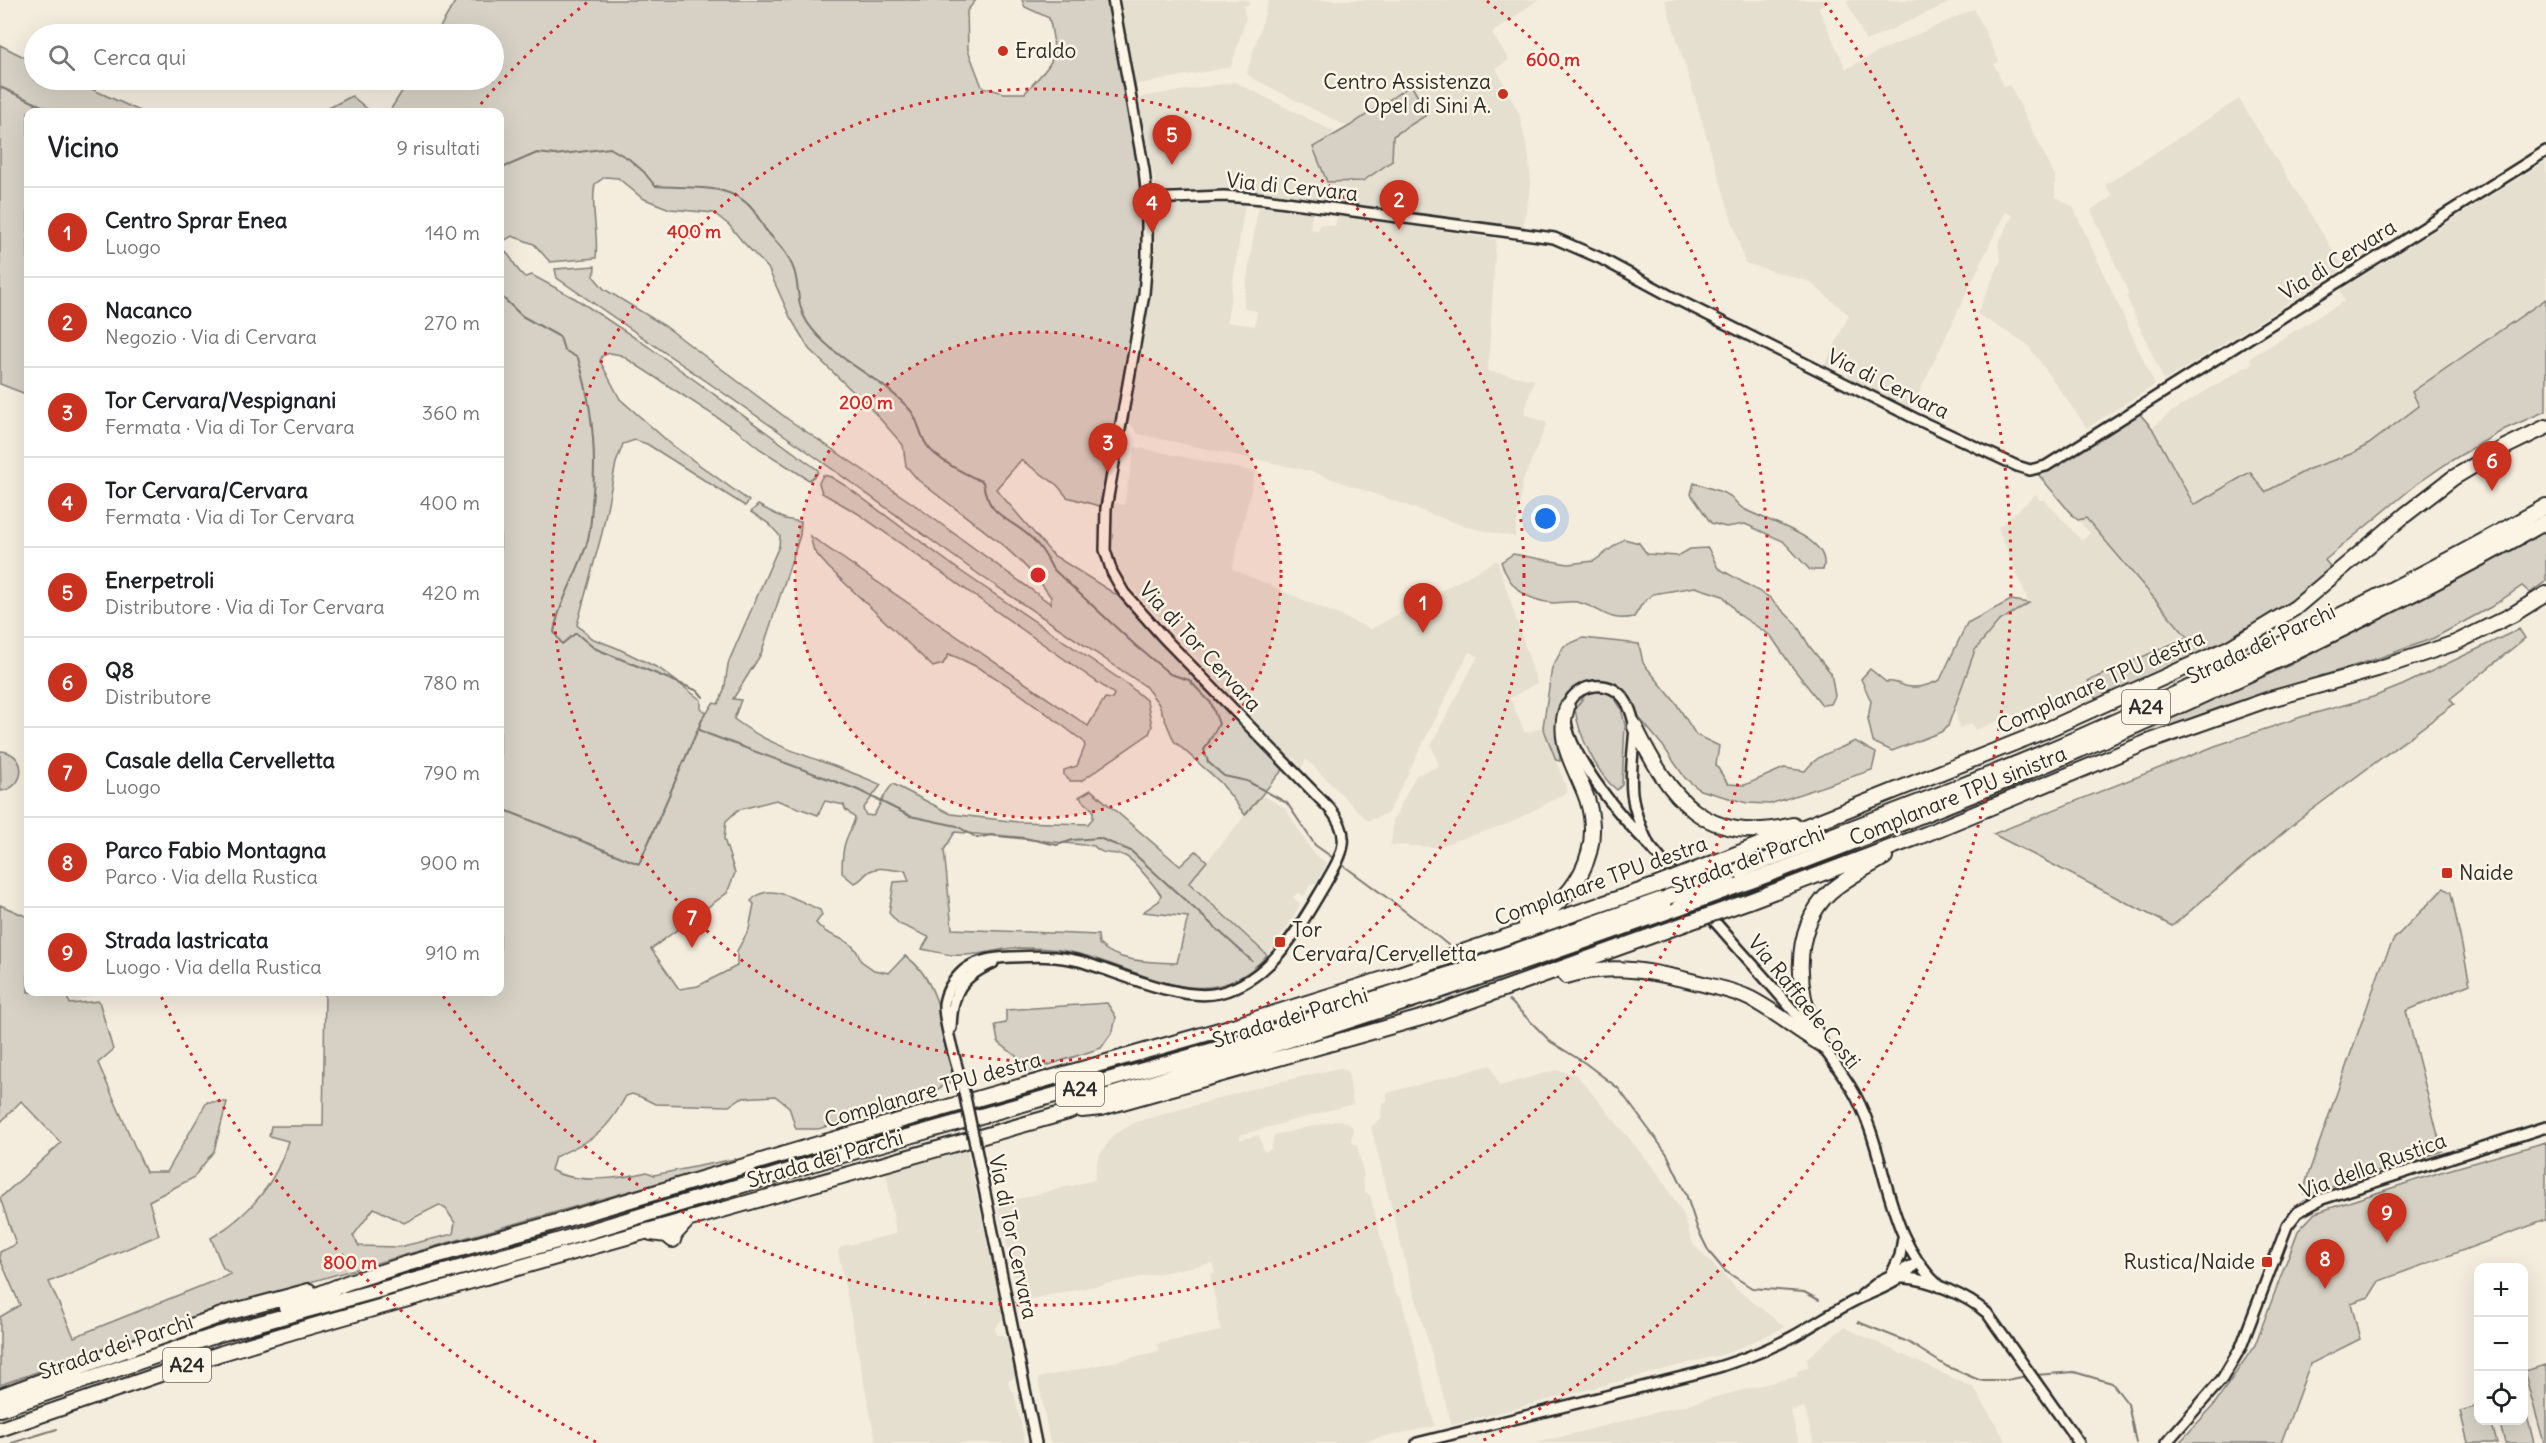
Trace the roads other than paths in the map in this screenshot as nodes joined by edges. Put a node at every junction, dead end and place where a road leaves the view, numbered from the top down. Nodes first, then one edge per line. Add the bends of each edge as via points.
1 (1113, 0) edge
2 (2546, 151) edge
3 (1147, 199) junction
4 (2546, 427) edge
5 (2546, 506) edge
6 (2546, 522) edge
7 (2546, 594) edge
8 (1567, 707) junction
9 (1635, 727) junction
10 (1842, 813) junction
11 (1921, 836) junction
12 (1649, 845) junction
13 (1735, 880) junction
14 (1393, 976) junction
15 (1428, 1016) junction
16 (1821, 1044) junction
17 (1068, 1112) junction
18 (2546, 1127) edge
19 (1903, 1238) junction
20 (1917, 1262) junction
21 (1892, 1274) junction
22 (1902, 1278) junction
23 (349, 1282) junction
24 (1940, 1287) junction
25 (1855, 1300) junction
26 (220, 1334) junction
27 (0, 1396) edge
28 (0, 1410) edge
29 (0, 1429) edge
30 (1036, 1443) edge
31 (1416, 1443) edge
32 (2079, 1443) edge
33 (2166, 1443) edge

1 - 3 street, Via di Tor Cervara
2 - 3 street, Via di Cervara via 2046,466 2030,470 1914,418 1554,238 1264,199
3 - 30 street, Via di Tor Cervara, bridge via 1144,294 1106,508 1104,537 1109,566 1124,593 1163,637 1330,808 1343,830 1343,851 1295,933 1275,957 1250,980 1219,993 1179,992 1058,957 1012,957 982,968 959,987 953,1000 951,1040
4 - 10 highway, Complanare TPU destra via 2453,478 2295,608 2229,648 2042,732
5 - 13 highway, Strada dei Parchi / A24 via 2375,600 2079,737
6 - 13 highway, Strada dei Parchi / A24 via 2383,611 2285,658 1876,835
7 - 11 highway, Complanare TPU sinistra via 2455,643 2267,700 2148,742
8 - 9 street, Via Raffaele Costi via 1583,689 1611,688 1628,705
8 - 12 street, Via Raffaele Costi via 1567,726 1585,764 1607,800
8 - 14 highway via 1563,725 1565,749 1587,799 1592,830 1590,851 1577,883 1562,901 1539,917 1424,959
9 - 10 highway via 1670,788 1705,818 1736,829 1764,830
9 - 12 street, Via Raffaele Costi via 1631,796
10 - 14 highway, Complanare TPU destra, bridge via 1657,885
11 - 15 highway, Complanare TPU sinistra, bridge
11 - 16 highway via 1842,882 1810,920 1802,945 1801,975
12 - 16 street, Via Raffaele Costi
13 - 17 highway, Strada dei Parchi / A24, bridge via 1680,907 1528,962 1310,1035 1098,1099
13 - 26 highway, Strada dei Parchi / A24, bridge via 1668,897 1443,977 1235,1044
14 - 23 highway, Complanare TPU destra via 1176,1044 828,1141
15 - 16 highway via 1455,1014 1583,971 1633,969 1739,993
15 - 17 highway, Complanare TPU sinistra via 1101,1108
16 - 19 street, Via Raffaele Costi via 1861,1109
17 - 29 highway, Strada dei Parchi / A24 via 687,1221 673,1240 667,1235 646,1233 377,1306 222,1353
18 - 33 street, Via della Rustica via 2322,1199 2298,1212 2287,1226 2241,1347 2222,1378
19 - 20 street, Via Raffaele Costi
19 - 21 street
20 - 21 street
20 - 22 street
20 - 24 street, Via Raffaele Costi
21 - 25 street
22 - 24 street
22 - 25 street
23 - 26 highway, Complanare TPU destra
23 - 27 highway via 227,1313
24 - 32 street via 1987,1313
25 - 31 street via 1780,1343 1726,1365
26 - 28 highway, Strada dei Parchi / A24

